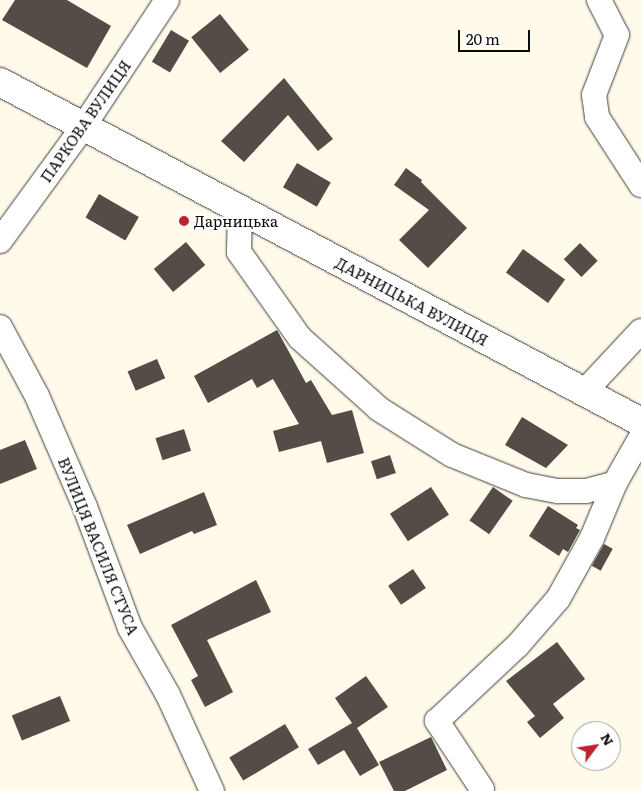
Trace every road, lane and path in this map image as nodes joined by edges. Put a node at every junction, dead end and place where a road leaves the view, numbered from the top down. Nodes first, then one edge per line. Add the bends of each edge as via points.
1 (167, 0) edge
2 (599, 0) edge
3 (0, 82) edge
4 (83, 127) junction
5 (641, 185) edge
6 (240, 210) junction
7 (0, 241) edge
8 (0, 327) edge
9 (641, 331) edge
10 (584, 391) junction
11 (641, 422) edge
12 (641, 436) edge
13 (614, 483) junction
14 (482, 789) dead end
15 (212, 791) edge

1 - 4 street, ПАРКОВА ВУЛИЦЯ
2 - 5 street via 617,35 594,95 596,117
3 - 4 street, ДАРНИЦЬКА ВУЛИЦЯ
4 - 6 street, ДАРНИЦЬКА ВУЛИЦЯ
4 - 7 street, ПАРКОВА ВУЛИЦЯ
6 - 10 street, ДАРНИЦЬКА ВУЛИЦЯ
6 - 13 street via 239,252 300,338 379,409 452,455 526,485 586,492
8 - 15 street, ВУЛИЦЯ ВАСИЛЯ СТУСА via 37,396 85,507 130,628 168,695
9 - 10 street
10 - 11 street, ДАРНИЦЬКА ВУЛИЦЯ
12 - 13 street
13 - 14 street via 592,538 558,599 518,645 437,721

